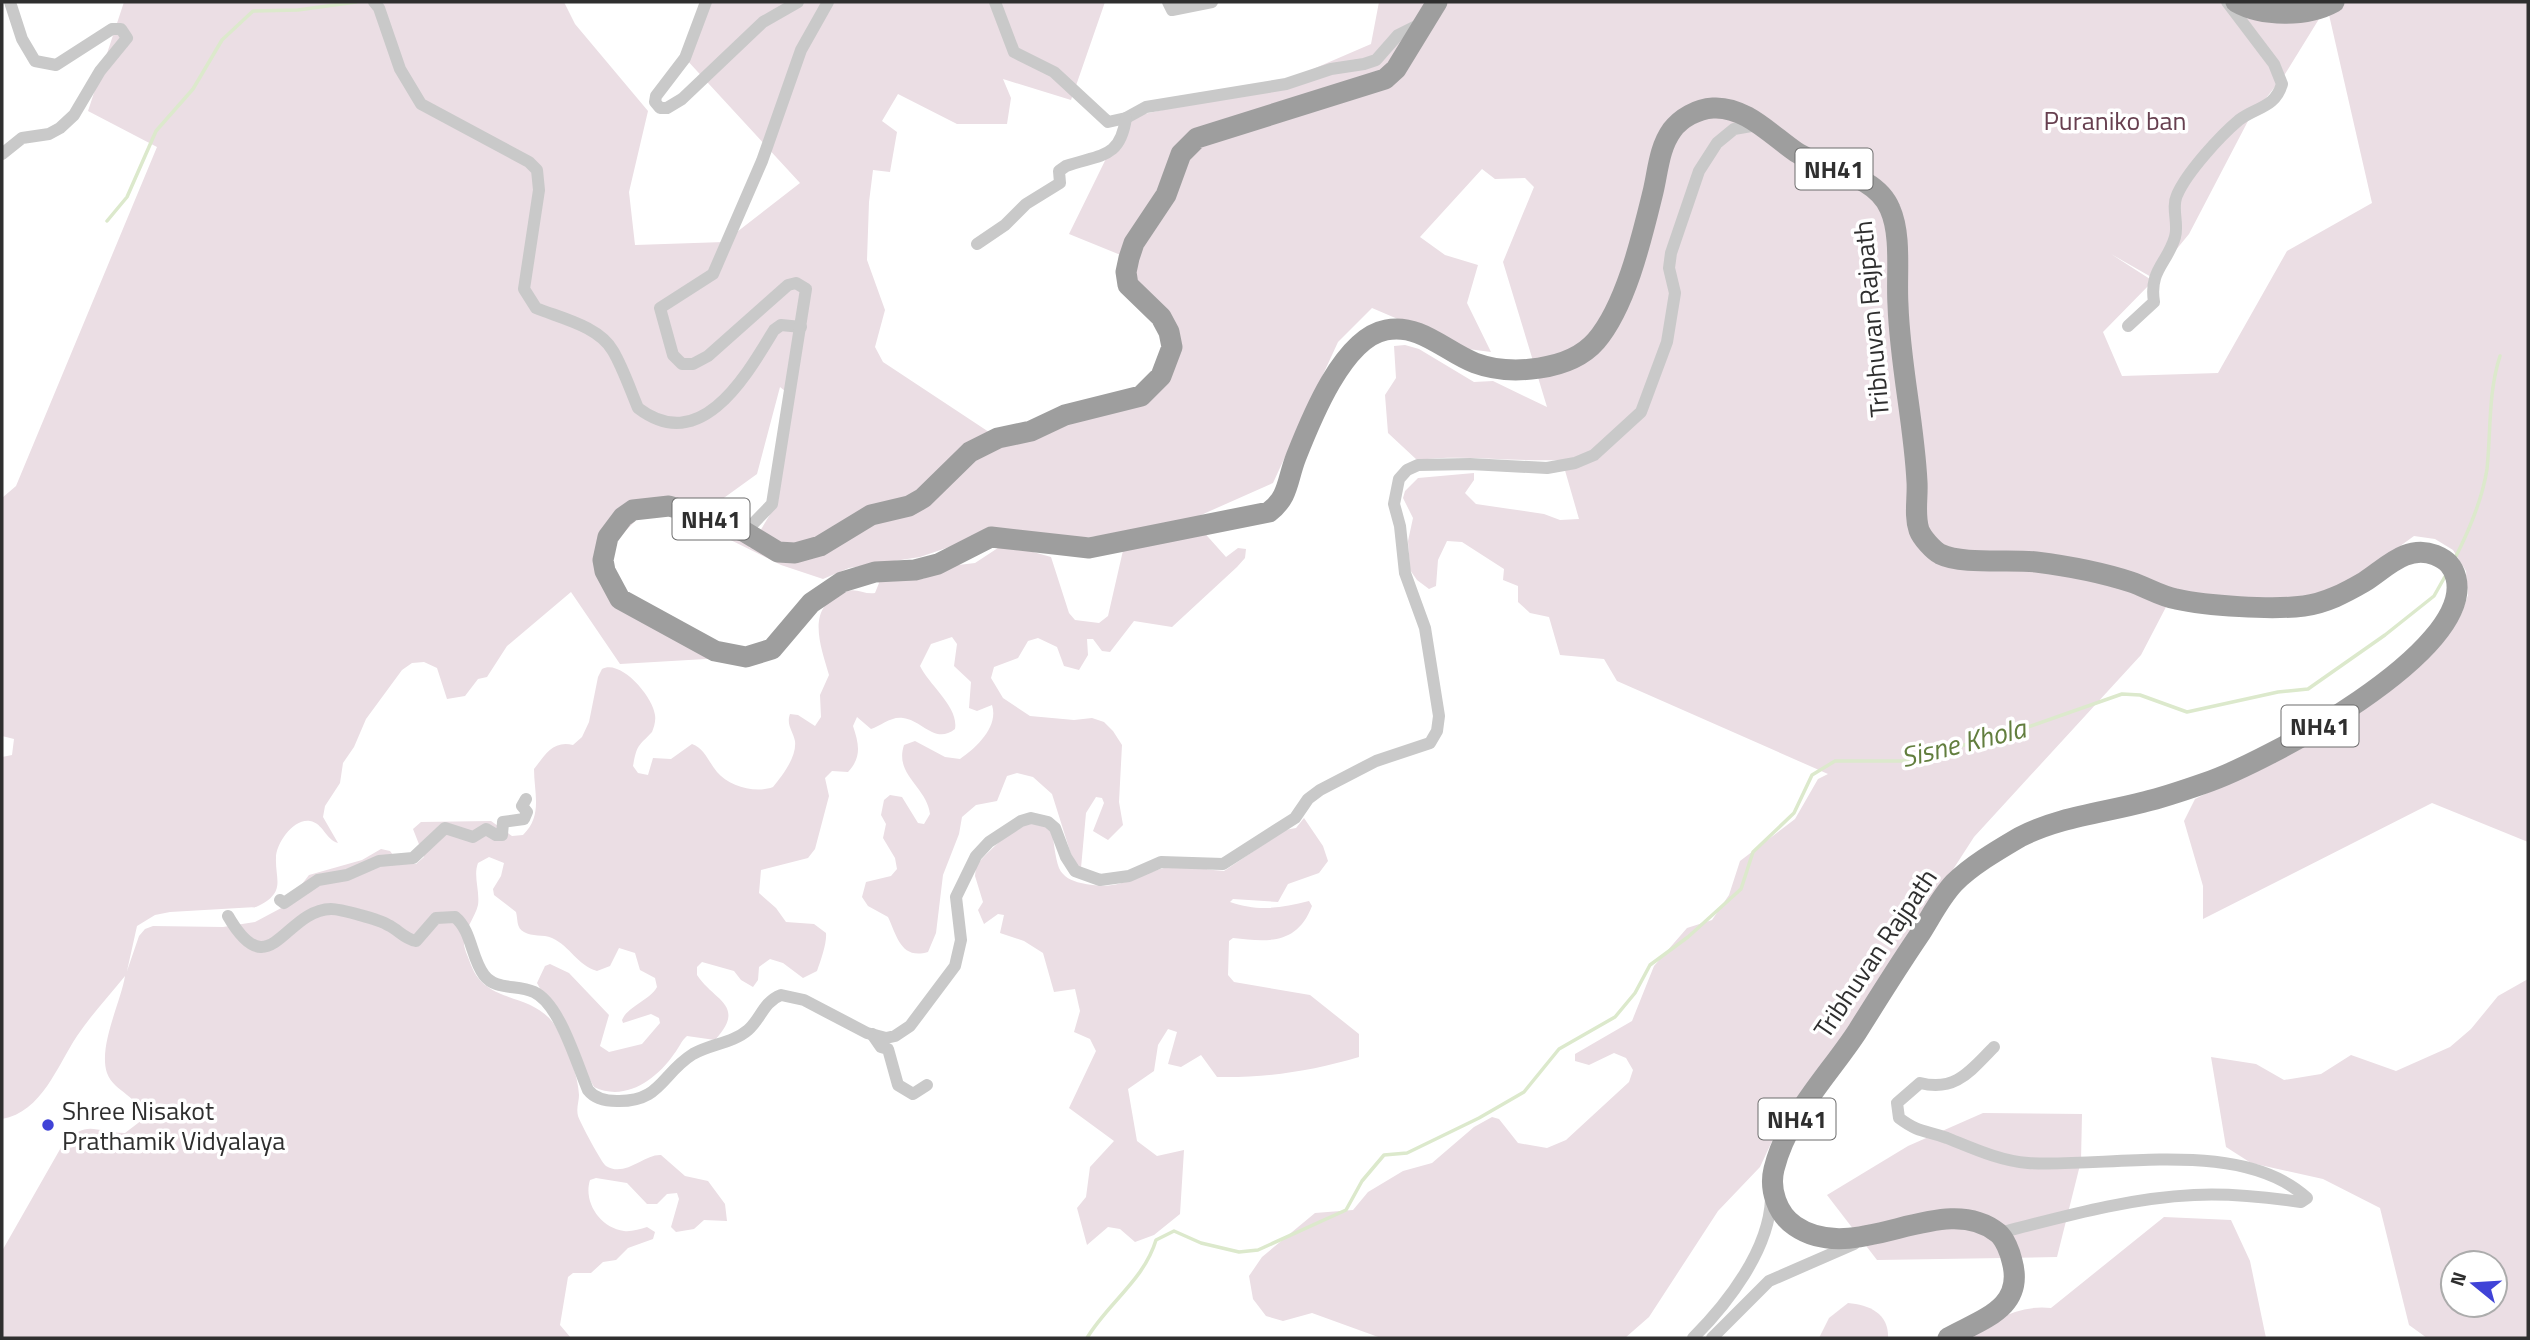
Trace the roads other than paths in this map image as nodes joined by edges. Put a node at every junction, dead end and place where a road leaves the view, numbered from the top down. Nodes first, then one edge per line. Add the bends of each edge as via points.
1 (10, 2) edge
2 (374, 2) edge
3 (706, 2) edge
4 (798, 2) edge
5 (828, 2) edge
6 (995, 2) edge
7 (1168, 2) edge
8 (1212, 2) edge
9 (1437, 2) edge
10 (2227, 2) edge
11 (2236, 2) edge
12 (2333, 2) edge
13 (1427, 21) junction
14 (1126, 118) junction
15 (1757, 125) junction
16 (2, 154) edge
17 (977, 244) dead end
18 (2128, 326) dead end
19 (801, 327) junction
20 (745, 531) junction
21 (526, 799) dead end
22 (280, 900) dead end
23 (228, 915) dead end
24 (872, 1034) junction
25 (1994, 1047) dead end
26 (927, 1085) dead end
27 (1772, 1185) junction
28 (1999, 1233) junction
29 (1868, 1238) junction
30 (1712, 1331) edge
31 (1693, 1338) edge
32 (1948, 1338) edge

1 - 16 street via 35,61 57,65 112,29 121,29 127,38 60,128 22,138
2 - 19 street via 400,69 421,104 537,170 539,190 524,289 529,301 604,340 638,408 670,423 696,422 743,380 774,330
3 - 4 street via 685,58 656,96 660,108 682,99 763,22
5 - 19 street via 801,50 762,161 713,274 660,308 673,355 682,365 708,356 788,285 796,283 806,289
6 - 14 street via 1014,52 1054,72 1108,122
7 - 8 street via 1172,10
9 - 13 highway, Tribhuvan Rajpath / NH41
10 - 18 street via 2274,64 2282,84 2278,97 2224,134 2179,192 2175,236 2155,273 2154,302
11 - 12 highway via 2287,13
13 - 14 street via 1398,36 1377,60 1286,84 1146,107
13 - 20 highway, Tribhuvan Rajpath / NH41 via 1385,79 1197,138 1181,154 1166,195 1134,243 1126,272 1128,285 1161,317 1172,347 1161,376 1141,396 998,438 970,452 916,502 871,515 820,546 778,552
14 - 17 street via 1115,149 1066,166 1059,171 1060,183
15 - 20 highway, Tribhuvan Rajpath / NH41 via 1740,111 1714,107 1680,121 1669,134 1613,318 1581,356 1547,366 1488,368 1410,330 1382,330 1366,338 1335,377 1296,456 1282,501 1269,512 1089,548 991,537 938,564 875,572 842,582 811,603 772,649 746,657 715,651 620,599 605,570 608,537 634,510 669,506
15 - 24 street via 1734,129 1717,143 1699,171 1671,253 1675,293 1667,342 1641,412 1594,455 1575,463 1547,468 1418,465 1399,479 1394,504 1405,573 1425,628 1439,716 1430,743 1338,780 1308,799 1289,822 1233,860 1215,866 1161,862 1118,879 1088,878 1068,862 1055,828 1042,820 1021,821 979,851 957,894 960,947 949,976 910,1026 891,1037
15 - 27 highway, Tribhuvan Rajpath / NH41 via 1808,160 1853,175 1876,191 1892,212 1900,354 1919,530 1942,555 2074,567 2136,583 2168,599 2281,607 2333,599 2405,555 2430,553 2452,566 2456,577 2455,600 2437,635 2334,718 2211,782 2046,825 1997,851 1957,880 1853,1038 1818,1082 1785,1142
19 - 20 street via 772,504
21 - 22 street via 524,819 503,822 502,835 486,829 472,838 445,828 413,858 379,861 347,875 318,880 284,903
23 - 24 street via 240,937 251,945 267,947 304,919 331,909 376,918 415,941 436,918 455,917 486,978 497,985 532,991 544,1000 587,1090 606,1100 646,1097 692,1055 747,1031 767,1003 781,995 804,1000
24 - 26 street via 888,1049 898,1085 912,1094
25 - 28 street via 1964,1077 1940,1088 1920,1083 1897,1103 1899,1118 1916,1131 2026,1163 2173,1160 2254,1169 2307,1198 2301,1202 2193,1195 2073,1214
27 - 29 highway via 1791,1224 1830,1237
27 - 30 street via 1768,1229
28 - 29 highway via 1968,1222 1935,1220
28 - 32 highway via 2014,1269 2011,1297 1999,1309
29 - 30 street via 1769,1281
30 - 31 street

